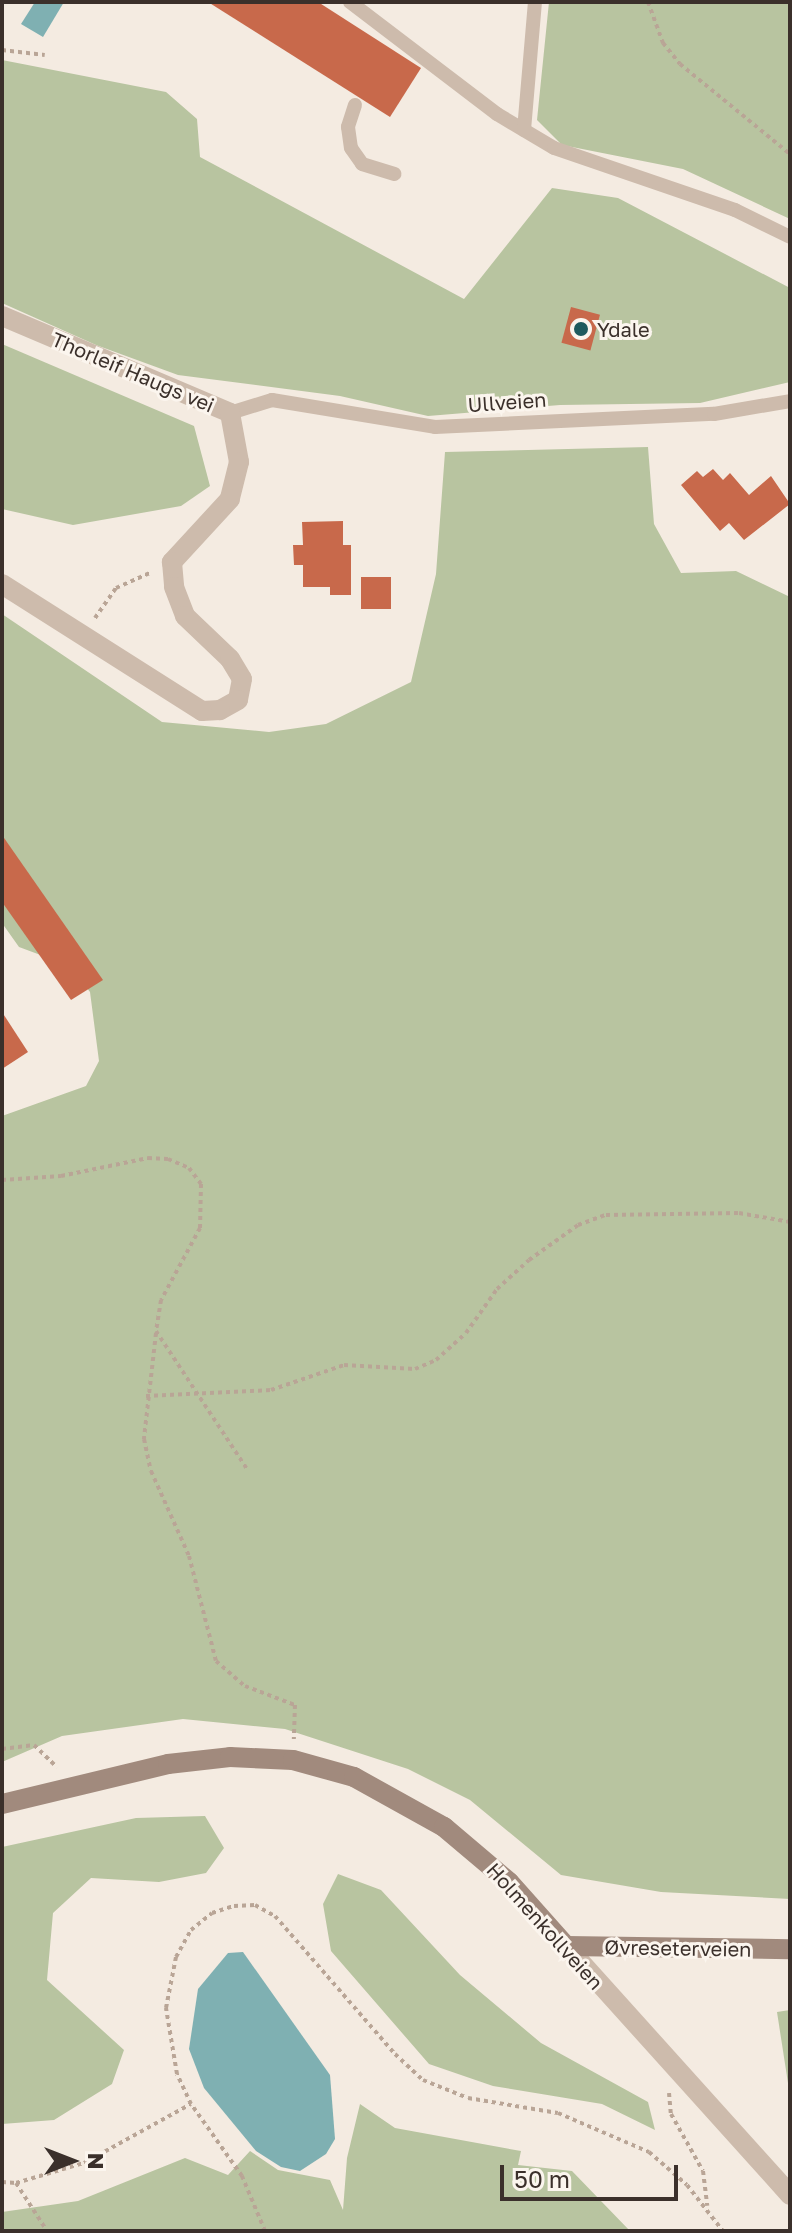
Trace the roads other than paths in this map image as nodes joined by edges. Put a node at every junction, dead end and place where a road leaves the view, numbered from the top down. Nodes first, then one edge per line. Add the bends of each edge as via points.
1 (350, 2) edge
2 (535, 2) edge
3 (355, 105) dead end
4 (524, 130) junction
5 (395, 174) dead end
6 (790, 237) edge
7 (2, 316) edge
8 (790, 401) edge
9 (230, 413) junction
10 (2, 584) edge
11 (2, 1804) edge
12 (566, 1946) junction
13 (790, 1949) edge
14 (790, 2195) edge

1 - 4 lane
2 - 4 lane
3 - 5 lane via 348,127 351,148 362,164
4 - 6 lane via 554,148 735,210
7 - 9 street, Thorleif Haugs vei
8 - 9 lane, Ullveien via 714,414 435,427 272,400
9 - 10 street, Thorleif Haugs vei via 239,462 230,499 172,562 185,616 230,659 242,679 238,700 220,710 202,711
11 - 12 main road, Holmenkollveien via 200,1759 293,1760 354,1777 444,1827 509,1882
12 - 13 main road, Øvreseterveien
12 - 14 street, Holmenkollveien

